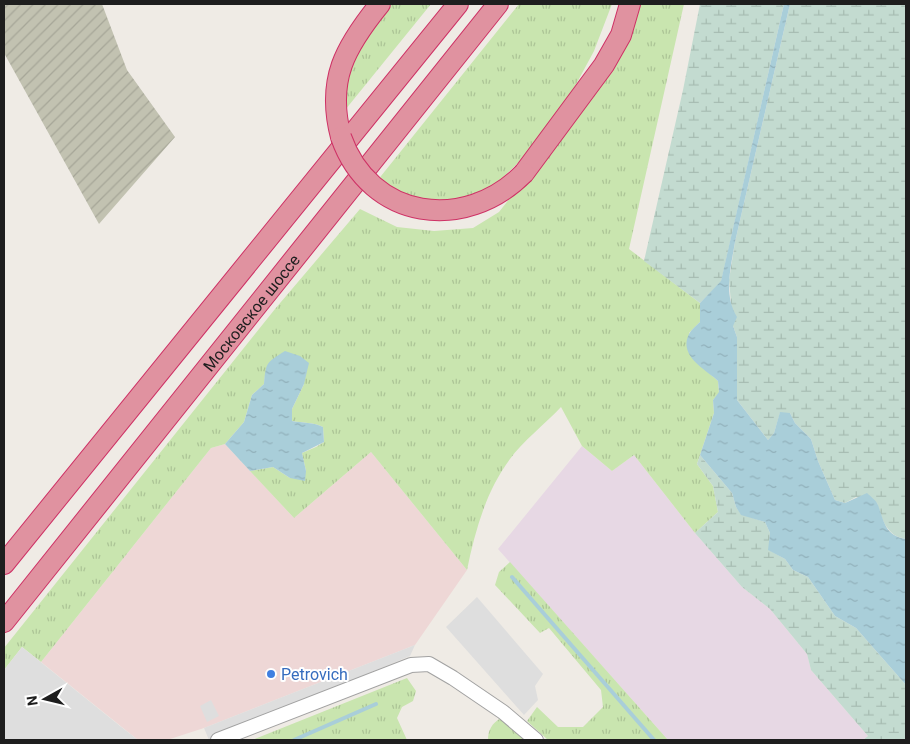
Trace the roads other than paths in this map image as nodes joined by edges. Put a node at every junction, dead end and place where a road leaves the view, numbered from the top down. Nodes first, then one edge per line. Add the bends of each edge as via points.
1 (380, 4) edge
2 (458, 4) edge
3 (498, 4) edge
4 (630, 4) edge
5 (4, 564) edge
6 (4, 622) edge
7 (218, 740) edge
8 (536, 740) edge

1 - 4 highway, bridge via 347,50 341,64 335,108 341,137 353,165 380,191 400,202 429,210 444,210 488,200 502,193 524,173 604,65 620,35
2 - 5 highway, Московское шоссе
3 - 6 highway, Московское шоссе
7 - 8 street via 412,665 428,664 481,696

